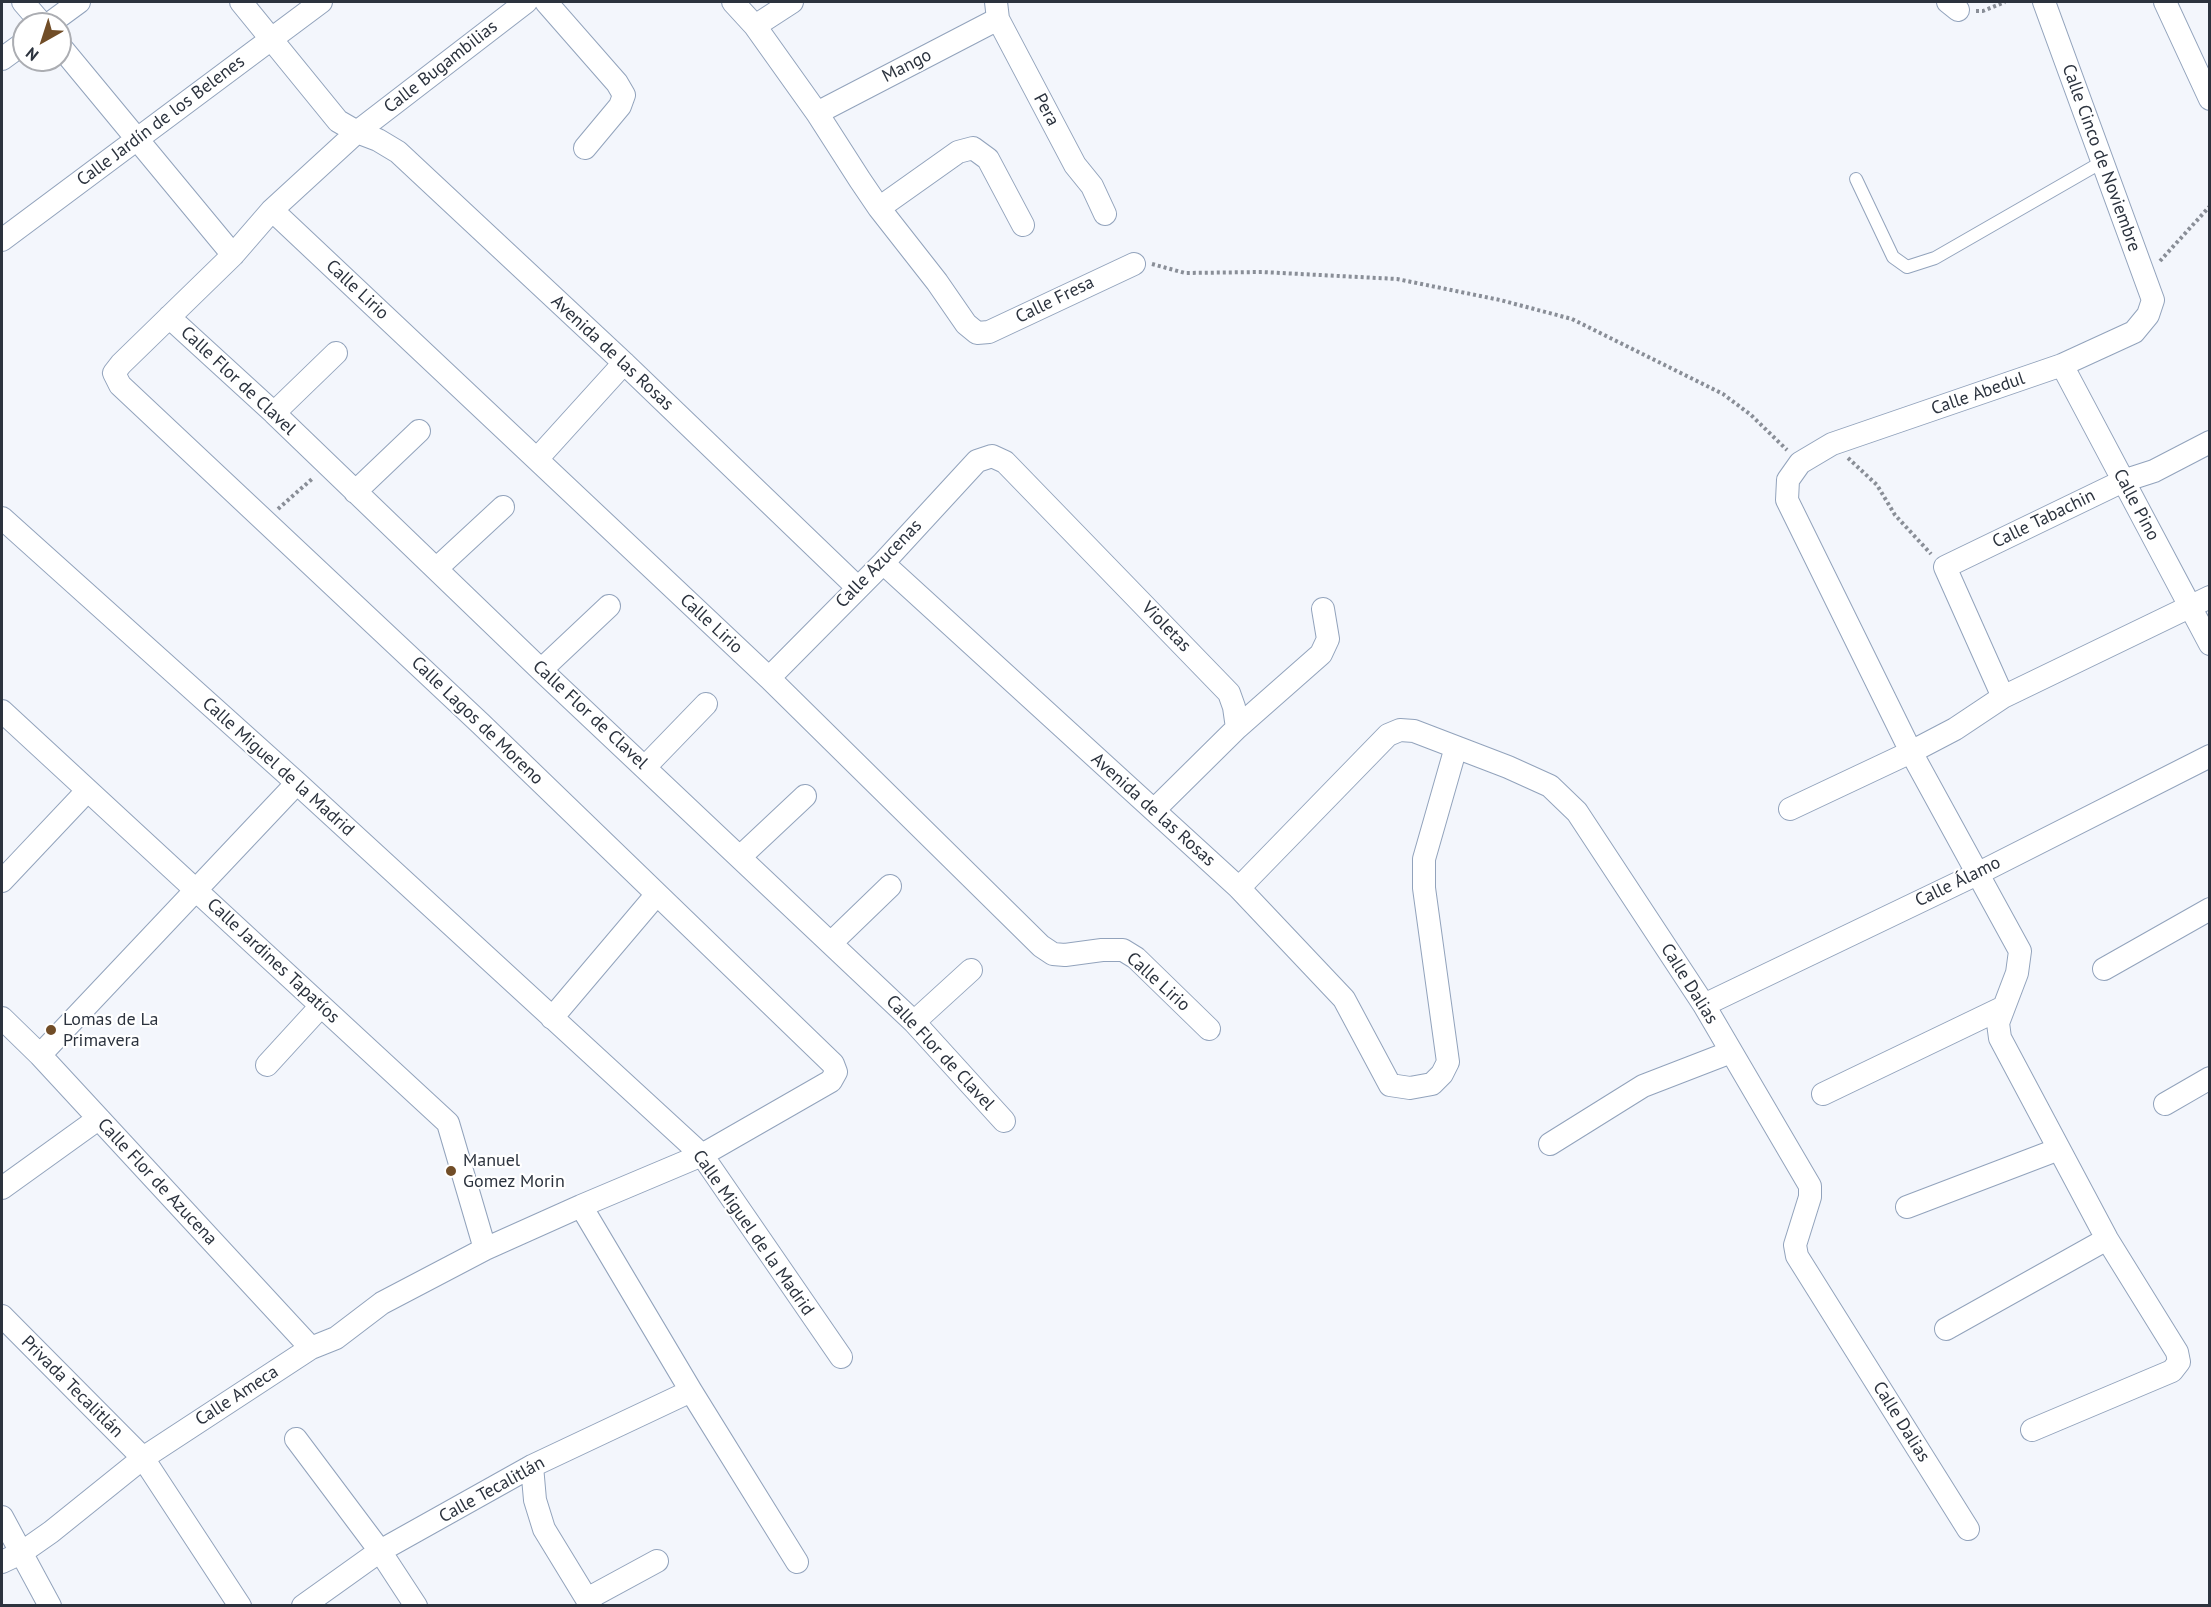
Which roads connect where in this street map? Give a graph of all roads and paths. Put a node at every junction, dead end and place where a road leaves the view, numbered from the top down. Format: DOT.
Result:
graph roads {
  1 [pos="79,2"];
  2 [pos="241,2"];
  3 [pos="321,2"];
  4 [pos="526,2"];
  5 [pos="546,2"];
  6 [pos="733,2"];
  7 [pos="792,2"];
  8 [pos="2006,2"];
  9 [pos="2044,2"];
  10 [pos="2165,2"];
  11 [pos="1953,6"];
  12 [pos="997,10"];
  13 [pos="65,12"];
  14 [pos="754,26"];
  15 [pos="271,39"];
  16 [pos="72,60"];
  17 [pos="2210,99"];
  18 [pos="817,112"];
  19 [pos="357,132"];
  20 [pos="137,139"];
  21 [pos="585,148"];
  22 [pos="2102,162"];
  23 [pos="1856,179"];
  24 [pos="2210,206"];
  25 [pos="879,208"];
  26 [pos="272,210"];
  27 [pos="1105,214"];
  28 [pos="1023,225"];
  29 [pos="2,240"];
  30 [pos="232,255"];
  31 [pos="1134,264"];
  32 [pos="2144,278"];
  33 [pos="2148,315"];
  34 [pos="169,317"];
  35 [pos="336,353"];
  36 [pos="624,363"];
  37 [pos="2062,366"];
  38 [pos="274,413"];
  39 [pos="419,431"];
  40 [pos="2210,442"];
  41 [pos="1832,444"];
  42 [pos="992,456"];
  43 [pos="537,459"];
  44 [pos="1800,463"];
  45 [pos="327,466"];
  46 [pos="2123,481"];
  47 [pos="356,492"];
  48 [pos="503,507"];
  49 [pos="2,518"];
  50 [pos="264,521"];
  51 [pos="883,563"];
  52 [pos="1945,567"];
  53 [pos="436,568"];
  54 [pos="857,587"];
  55 [pos="2200,602"];
  56 [pos="609,606"];
  57 [pos="1323,609"];
  58 [pos="2210,644"];
  59 [pos="542,670"];
  60 [pos="769,678"];
  61 [pos="2003,697"];
  62 [pos="706,704"];
  63 [pos="2,711"];
  64 [pos="1237,728"];
  65 [pos="1456,747"];
  66 [pos="1911,752"];
  67 [pos="2210,756"];
  68 [pos="645,767"];
  69 [pos="297,783"];
  70 [pos="87,791"];
  71 [pos="805,796"];
  72 [pos="1790,808"];
  73 [pos="1154,810"];
  74 [pos="740,856"];
  75 [pos="1977,874"];
  76 [pos="2,881"];
  77 [pos="890,886"];
  78 [pos="1239,888"];
  79 [pos="197,891"];
  80 [pos="657,894"];
  81 [pos="2210,909"];
  82 [pos="831,943"];
  83 [pos="2104,969"];
  84 [pos="971,970"];
  85 [pos="1704,1005"];
  86 [pos="321,1006"];
  87 [pos="2004,1007"];
  88 [pos="552,1018"];
  89 [pos="914,1022"];
  90 [pos="1209,1029"];
  91 [pos="6,1030"];
  92 [pos="1731,1052"];
  93 [pos="39,1056"];
  94 [pos="267,1065"];
  95 [pos="836,1072"];
  96 [pos="2210,1078"];
  97 [pos="1823,1094"];
  98 [pos="2165,1104"];
  99 [pos="98,1119"];
  100 [pos="1004,1121"];
  101 [pos="1550,1144"];
  102 [pos="2059,1149"];
  103 [pos="702,1155"];
  104 [pos="2,1188"];
  105 [pos="581,1206"];
  106 [pos="1907,1207"];
  107 [pos="2107,1239"];
  108 [pos="485,1250"];
  109 [pos="2,1316"];
  110 [pos="1946,1329"];
  111 [pos="311,1348"];
  112 [pos="841,1357"];
  113 [pos="691,1391"];
  114 [pos="2032,1430"];
  115 [pos="296,1439"];
  116 [pos="143,1458"];
  117 [pos="532,1467"];
  118 [pos="2,1517"];
  119 [pos="1968,1529"];
  120 [pos="380,1551"];
  121 [pos="11,1558"];
  122 [pos="657,1561"];
  123 [pos="797,1563"];
  124 [pos="589,1602"];
  125 [pos="50,1605"];
  126 [pos="240,1605"];
  127 [pos="303,1605"];
  128 [pos="416,1605"];
  1 -- 13 [label="street"];
  2 -- 15 [label="street, Avenida de las Rosas"];
  3 -- 15 [label="street, Calle Jardín de los Belenes"];
  4 -- 19 [label="street, Calle Bugambilias"];
  5 -- 21 [label="street"];
  6 -- 14 [label="street"];
  7 -- 14 [label="street"];
  8 -- 11 [label="path"];
  9 -- 22 [label="street, Calle Cinco de Noviembre"];
  10 -- 17 [label="street"];
  12 -- 18 [label="street, Mango"];
  12 -- 27 [label="street, Pera"];
  14 -- 18 [label="street"];
  15 -- 19 [label="street, Avenida de las Rosas"];
  15 -- 20 [label="street, Calle Jardín de los Belenes"];
  16 -- 20 [label="street"];
  18 -- 25 [label="street"];
  19 -- 26 [label="street, Calle Bugambilias"];
  19 -- 36 [label="street, Avenida de las Rosas"];
  20 -- 29 [label="street, Calle Jardín de los Belenes"];
  20 -- 30 [label="street"];
  22 -- 23 [label="lane"];
  22 -- 32 [label="street, Calle Cinco de Noviembre"];
  24 -- 32 [label="path"];
  25 -- 28 [label="street"];
  25 -- 31 [label="street, Calle Fresa"];
  26 -- 30 [label="street"];
  26 -- 43 [label="street, Calle Lirio"];
  30 -- 34 [label="street"];
  31 -- 44 [label="path"];
  32 -- 33 [label="street, Calle Cinco de Noviembre"];
  33 -- 37 [label="street, Calle Abedul"];
  34 -- 38 [label="street, Calle Flor de Clavel"];
  34 -- 50 [label="street, Calle Lagos de Moreno"];
  35 -- 38 [label="street"];
  36 -- 43 [label="street"];
  36 -- 54 [label="street, Avenida de las Rosas"];
  37 -- 41 [label="street, Calle Abedul"];
  37 -- 46 [label="street, Calle Pino"];
  38 -- 45 [label="street, Calle Flor de Clavel"];
  39 -- 47 [label="street"];
  40 -- 46 [label="street, Calle Tabachin"];
  41 -- 44 [label="street, Calle Abedul"];
  41 -- 52 [label="path"];
  42 -- 51 [label="street, Calle Azucenas"];
  42 -- 64 [label="street, Violetas"];
  43 -- 60 [label="street, Calle Lirio"];
  44 -- 66 [label="street"];
  45 -- 47 [label="street, Calle Flor de Clavel"];
  45 -- 50 [label="path"];
  46 -- 52 [label="street, Calle Tabachin"];
  46 -- 55 [label="street, Calle Pino"];
  47 -- 53 [label="street, Calle Flor de Clavel"];
  48 -- 53 [label="street"];
  49 -- 69 [label="street, Calle Miguel de la Madrid"];
  50 -- 80 [label="street, Calle Lagos de Moreno"];
  51 -- 54 [label="street, Calle Azucenas"];
  51 -- 73 [label="street, Avenida de las Rosas"];
  52 -- 61 [label="street"];
  53 -- 59 [label="street, Calle Flor de Clavel"];
  54 -- 60 [label="street, Calle Azucenas"];
  55 -- 58 [label="street, Calle Pino"];
  55 -- 61 [label="street"];
  56 -- 59 [label="street"];
  57 -- 64 [label="street"];
  59 -- 68 [label="street, Calle Flor de Clavel"];
  60 -- 90 [label="street, Calle Lirio"];
  61 -- 66 [label="street"];
  62 -- 68 [label="street"];
  63 -- 70 [label="street, Calle Jardines Tapatíos"];
  64 -- 73 [label="street"];
  65 -- 78 [label="street, Calle Dalias"];
  65 -- 78 [label="street, Avenida de las Rosas"];
  65 -- 85 [label="street, Calle Dalias"];
  66 -- 72 [label="street"];
  66 -- 75 [label="street"];
  67 -- 75 [label="street, Calle Álamo"];
  68 -- 74 [label="street, Calle Flor de Clavel"];
  69 -- 79 [label="street"];
  69 -- 88 [label="street, Calle Miguel de la Madrid"];
  70 -- 76 [label="street"];
  70 -- 79 [label="street, Calle Jardines Tapatíos"];
  71 -- 74 [label="street"];
  73 -- 78 [label="street, Avenida de las Rosas"];
  74 -- 82 [label="street, Calle Flor de Clavel"];
  75 -- 85 [label="street, Calle Álamo"];
  75 -- 87 [label="street"];
  77 -- 82 [label="street"];
  79 -- 86 [label="street, Calle Jardines Tapatíos"];
  79 -- 93 [label="street"];
  80 -- 88 [label="street"];
  80 -- 95 [label="street, Calle Lagos de Moreno"];
  81 -- 83 [label="street"];
  82 -- 89 [label="street, Calle Flor de Clavel"];
  84 -- 89 [label="street"];
  85 -- 92 [label="street, Calle Dalias"];
  86 -- 94 [label="street"];
  86 -- 108 [label="street, Calle Jardines Tapatíos"];
  87 -- 97 [label="street"];
  87 -- 102 [label="street"];
  88 -- 103 [label="street, Calle Miguel de la Madrid"];
  89 -- 100 [label="street, Calle Flor de Clavel"];
  91 -- 93 [label="street, Calle Flor de Azucena"];
  92 -- 101 [label="street"];
  92 -- 119 [label="street, Calle Dalias"];
  93 -- 99 [label="street, Calle Flor de Azucena"];
  95 -- 103 [label="street, Calle Ameca"];
  96 -- 98 [label="street"];
  99 -- 104 [label="street"];
  99 -- 111 [label="street, Calle Flor de Azucena"];
  102 -- 106 [label="street"];
  102 -- 107 [label="street"];
  103 -- 105 [label="street, Calle Ameca"];
  103 -- 112 [label="street, Calle Miguel de la Madrid"];
  105 -- 108 [label="street, Calle Ameca"];
  105 -- 113 [label="street"];
  107 -- 110 [label="street"];
  107 -- 114 [label="street"];
  108 -- 111 [label="street, Calle Ameca"];
  109 -- 116 [label="street, Privada Tecalitlán"];
  111 -- 116 [label="street, Calle Ameca"];
  113 -- 117 [label="street, Calle Tecalitlán"];
  113 -- 123 [label="street"];
  115 -- 120 [label="street"];
  116 -- 121 [label="street, Calle Ameca"];
  116 -- 126 [label="street, Privada Tecalitlán"];
  117 -- 120 [label="street, Calle Tecalitlán"];
  117 -- 124 [label="street"];
  118 -- 121 [label="street"];
  120 -- 127 [label="street, Calle Tecalitlán"];
  120 -- 128 [label="street"];
  121 -- 125 [label="street"];
  122 -- 124 [label="street"];
}
